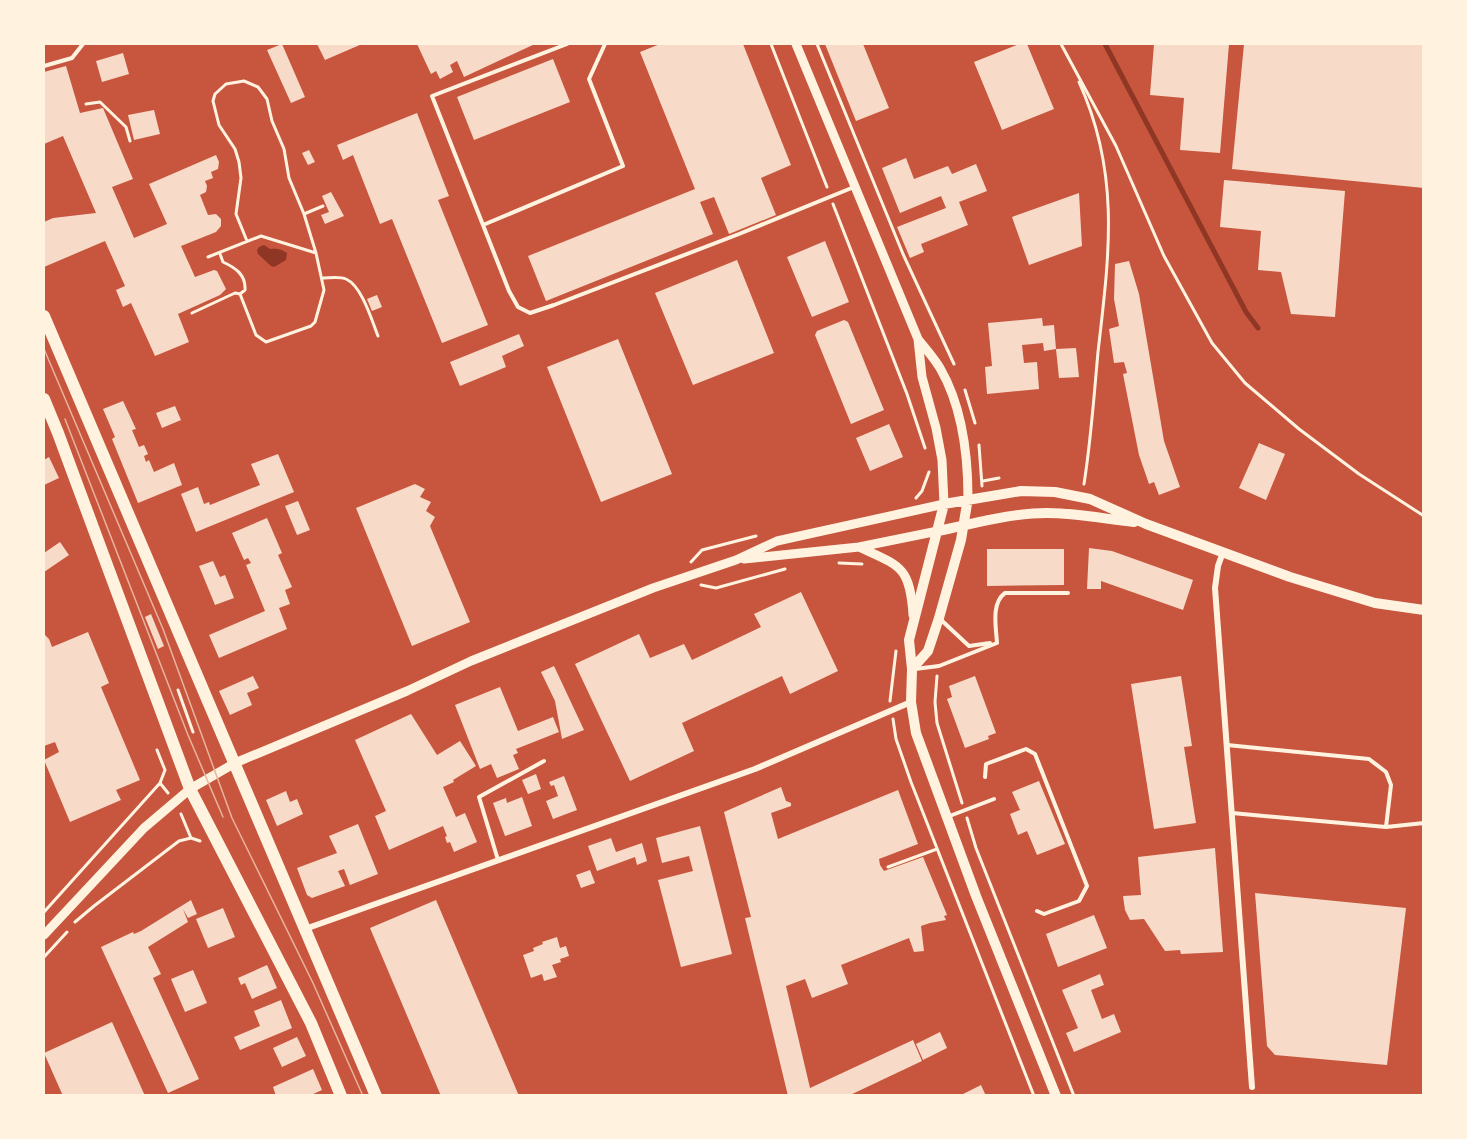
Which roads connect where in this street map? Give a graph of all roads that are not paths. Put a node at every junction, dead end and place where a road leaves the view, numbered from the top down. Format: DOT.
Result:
graph roads {
  1 [pos="83,44"];
  2 [pos="567,44"];
  3 [pos="605,44"];
  4 [pos="796,44"];
  5 [pos="44,66"];
  6 [pos="854,186"];
  7 [pos="483,225"];
  8 [pos="44,316"];
  9 [pos="918,339"];
  10 [pos="44,399"];
  11 [pos="968,498"];
  12 [pos="944,504"];
  13 [pos="1146,524"];
  14 [pos="964,526"];
  15 [pos="938,531"];
  16 [pos="859,547"];
  17 [pos="1223,552"];
  18 [pos="736,560"];
  19 [pos="1068,592"];
  20 [pos="1424,610"];
  21 [pos="939,618"];
  22 [pos="914,624"];
  23 [pos="997,643"];
  24 [pos="912,669"];
  25 [pos="911,702"];
  26 [pos="1226,745"];
  27 [pos="544,761"];
  28 [pos="235,763"];
  29 [pos="985,777"];
  30 [pos="190,789"];
  31 [pos="994,799"];
  32 [pos="1231,813"];
  33 [pos="946,818"];
  34 [pos="1424,823"];
  35 [pos="1386,827"];
  36 [pos="499,860"];
  37 [pos="1037,911"];
  38 [pos="305,929"];
  39 [pos="44,935"];
  40 [pos="1252,1087"];
  41 [pos="341,1095"];
  42 [pos="376,1095"];
  43 [pos="1056,1095"];
  1 -- 5 [label="lane"];
  2 -- 7 [label="lane"];
  3 -- 7 [label="lane"];
  4 -- 6 [label="street"];
  6 -- 7 [label="lane"];
  6 -- 9 [label="street"];
  8 -- 28 [label="main road"];
  9 -- 11 [label="street"];
  9 -- 12 [label="street"];
  10 -- 30 [label="main road"];
  11 -- 12 [label="main road"];
  11 -- 13 [label="main road"];
  11 -- 14 [label="main road"];
  12 -- 15 [label="main road"];
  12 -- 18 [label="street"];
  13 -- 14 [label="main road"];
  13 -- 17 [label="main road"];
  14 -- 15 [label="main road"];
  14 -- 21 [label="main road"];
  15 -- 16 [label="street"];
  15 -- 22 [label="main road"];
  16 -- 18 [label="street"];
  16 -- 22 [label="street"];
  17 -- 20 [label="main road"];
  17 -- 26 [label="street"];
  18 -- 28 [label="street"];
  19 -- 23 [label="lane"];
  21 -- 23 [label="lane"];
  21 -- 24 [label="main road"];
  22 -- 24 [label="main road"];
  23 -- 24 [label="lane"];
  24 -- 25 [label="main road"];
  25 -- 33 [label="main road"];
  25 -- 36 [label="street"];
  26 -- 32 [label="street"];
  26 -- 35 [label="lane"];
  27 -- 36 [label="lane"];
  28 -- 30 [label="street"];
  28 -- 38 [label="main road"];
  29 -- 37 [label="lane"];
  30 -- 39 [label="street"];
  30 -- 41 [label="main road"];
  31 -- 33 [label="lane"];
  32 -- 35 [label="lane"];
  32 -- 40 [label="street"];
  33 -- 43 [label="main road"];
  34 -- 35 [label="lane"];
  36 -- 38 [label="street"];
  38 -- 42 [label="main road"];
}
